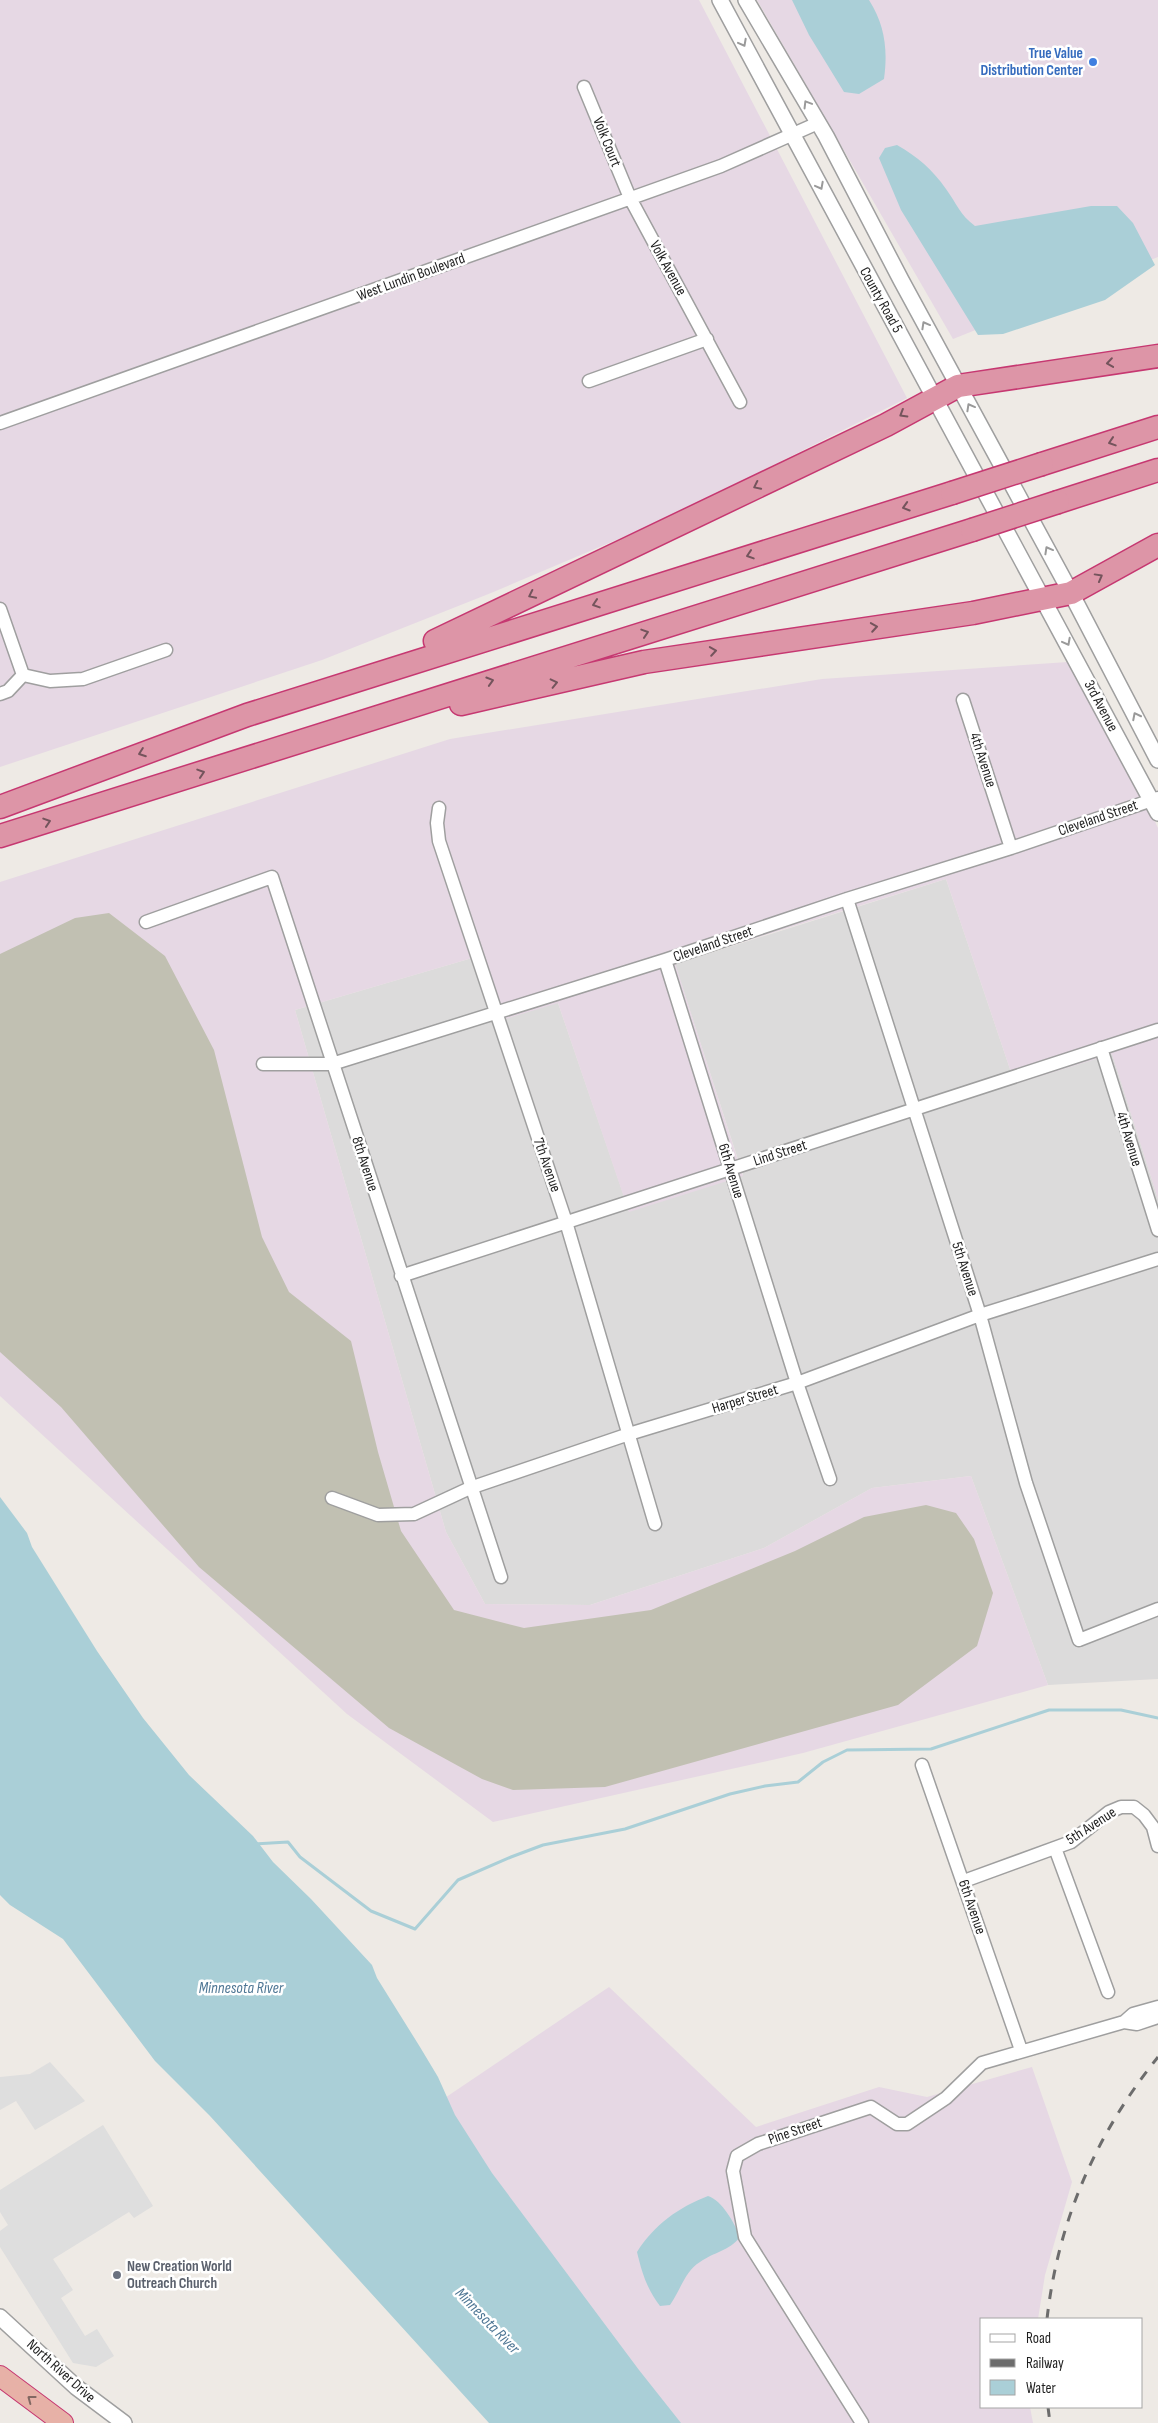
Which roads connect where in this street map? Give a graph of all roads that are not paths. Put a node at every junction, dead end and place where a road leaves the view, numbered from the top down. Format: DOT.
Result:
graph roads {
  1 [pos="720,0"];
  2 [pos="746,0"];
  3 [pos="584,87"];
  4 [pos="818,122"];
  5 [pos="793,135"];
  6 [pos="630,198"];
  7 [pos="707,338"];
  8 [pos="1158,356"];
  9 [pos="588,381"];
  10 [pos="958,386"];
  11 [pos="934,398"];
  12 [pos="740,402"];
  13 [pos="0,423"];
  14 [pos="1158,427"];
  15 [pos="1158,470"];
  16 [pos="1158,546"];
  17 [pos="1072,593"];
  18 [pos="1043,599"];
  19 [pos="0,609"];
  20 [pos="166,650"];
  21 [pos="24,675"];
  22 [pos="0,694"];
  23 [pos="963,700"];
  24 [pos="247,715"];
  25 [pos="335,730"];
  26 [pos="1158,760"];
  27 [pos="1156,803"];
  28 [pos="0,807"];
  29 [pos="439,808"];
  30 [pos="0,836"];
  31 [pos="1011,848"];
  32 [pos="847,899"];
  33 [pos="146,922"];
  34 [pos="664,960"];
  35 [pos="495,1013"];
  36 [pos="1158,1030"];
  37 [pos="1101,1048"];
  38 [pos="263,1064"];
  39 [pos="332,1064"];
  40 [pos="914,1110"];
  41 [pos="730,1169"];
  42 [pos="566,1222"];
  43 [pos="1158,1230"];
  44 [pos="1158,1258"];
  45 [pos="401,1276"];
  46 [pos="980,1315"];
  47 [pos="797,1383"];
  48 [pos="629,1434"];
  49 [pos="830,1479"];
  50 [pos="470,1488"];
  51 [pos="332,1498"];
  52 [pos="655,1524"];
  53 [pos="501,1577"];
  54 [pos="1158,1609"];
  55 [pos="922,1764"];
  56 [pos="1158,1846"];
  57 [pos="1055,1848"];
  58 [pos="964,1881"];
  59 [pos="1108,1992"];
  60 [pos="1158,2007"];
  61 [pos="1158,2017"];
  62 [pos="1124,2022"];
  63 [pos="1021,2050"];
  64 [pos="0,2317"];
  65 [pos="0,2376"];
  66 [pos="63,2423"];
  67 [pos="124,2423"];
  68 [pos="862,2423"];
  1 -- 5 [label="street, County Road 5, one-way"];
  4 -- 2 [label="street, County Road 5, one-way"];
  3 -- 6 [label="street, Volk Court"];
  4 -- 5 [label="street, West Lundin Boulevard"];
  10 -- 4 [label="street, County Road 5, one-way"];
  5 -- 6 [label="street, West Lundin Boulevard"];
  5 -- 11 [label="street, County Road 5, one-way"];
  6 -- 7 [label="street, Volk Avenue"];
  6 -- 13 [label="street, West Lundin Boulevard"];
  7 -- 9 [label="street"];
  7 -- 12 [label="street, Volk Avenue"];
  8 -- 10 [label="highway, one-way"];
  10 -- 11 [label="highway"];
  17 -- 10 [label="street, County Road 5, one-way"];
  11 -- 18 [label="street, County Road 5"];
  11 -- 24 [label="highway, one-way"];
  14 -- 24 [label="highway, one-way, bridge"];
  25 -- 15 [label="highway, one-way, bridge"];
  17 -- 16 [label="highway, one-way"];
  17 -- 18 [label="highway"];
  26 -- 17 [label="street, 3rd Avenue, one-way"];
  25 -- 18 [label="highway, one-way"];
  18 -- 27 [label="street, 3rd Avenue, one-way"];
  19 -- 21 [label="street"];
  20 -- 21 [label="street"];
  21 -- 22 [label="street"];
  23 -- 31 [label="street, 4th Avenue"];
  24 -- 28 [label="highway, one-way"];
  30 -- 25 [label="highway, one-way"];
  27 -- 31 [label="street, Cleveland Street"];
  29 -- 35 [label="street, 7th Avenue"];
  31 -- 32 [label="street, Cleveland Street"];
  32 -- 34 [label="street, Cleveland Street"];
  32 -- 40 [label="street, 5th Avenue"];
  33 -- 39 [label="street, 8th Avenue"];
  34 -- 35 [label="street, Cleveland Street"];
  34 -- 41 [label="street, 6th Avenue"];
  35 -- 39 [label="street, Cleveland Street"];
  35 -- 42 [label="street, 7th Avenue"];
  36 -- 37 [label="street, Lind Street"];
  37 -- 40 [label="street, Lind Street"];
  37 -- 43 [label="street, 4th Avenue"];
  38 -- 39 [label="street, Cleveland Street"];
  39 -- 45 [label="street, 8th Avenue"];
  40 -- 41 [label="street, Lind Street"];
  40 -- 46 [label="street, 5th Avenue"];
  41 -- 42 [label="street, Lind Street"];
  41 -- 47 [label="street, 6th Avenue"];
  42 -- 45 [label="street, Lind Street"];
  42 -- 48 [label="street, 7th Avenue"];
  44 -- 46 [label="street, Harper Street"];
  45 -- 50 [label="street, 8th Avenue"];
  46 -- 47 [label="street, Harper Street"];
  46 -- 54 [label="street, 5th Avenue"];
  47 -- 48 [label="street, Harper Street"];
  47 -- 49 [label="street, 6th Avenue"];
  48 -- 50 [label="street, Harper Street"];
  48 -- 52 [label="street, 7th Avenue"];
  50 -- 51 [label="street, Harper Street"];
  50 -- 53 [label="street, 8th Avenue"];
  55 -- 58 [label="street, 6th Avenue"];
  56 -- 57 [label="street, 5th Avenue"];
  57 -- 58 [label="street, 5th Avenue"];
  57 -- 59 [label="street"];
  58 -- 63 [label="street, 6th Avenue"];
  60 -- 62 [label="street, Pine Street"];
  61 -- 62 [label="street, Pine Street"];
  62 -- 63 [label="street, Pine Street"];
  63 -- 68 [label="street, Pine Street"];
  64 -- 67 [label="street, North River Drive"];
  66 -- 65 [label="highway, one-way"];
}
